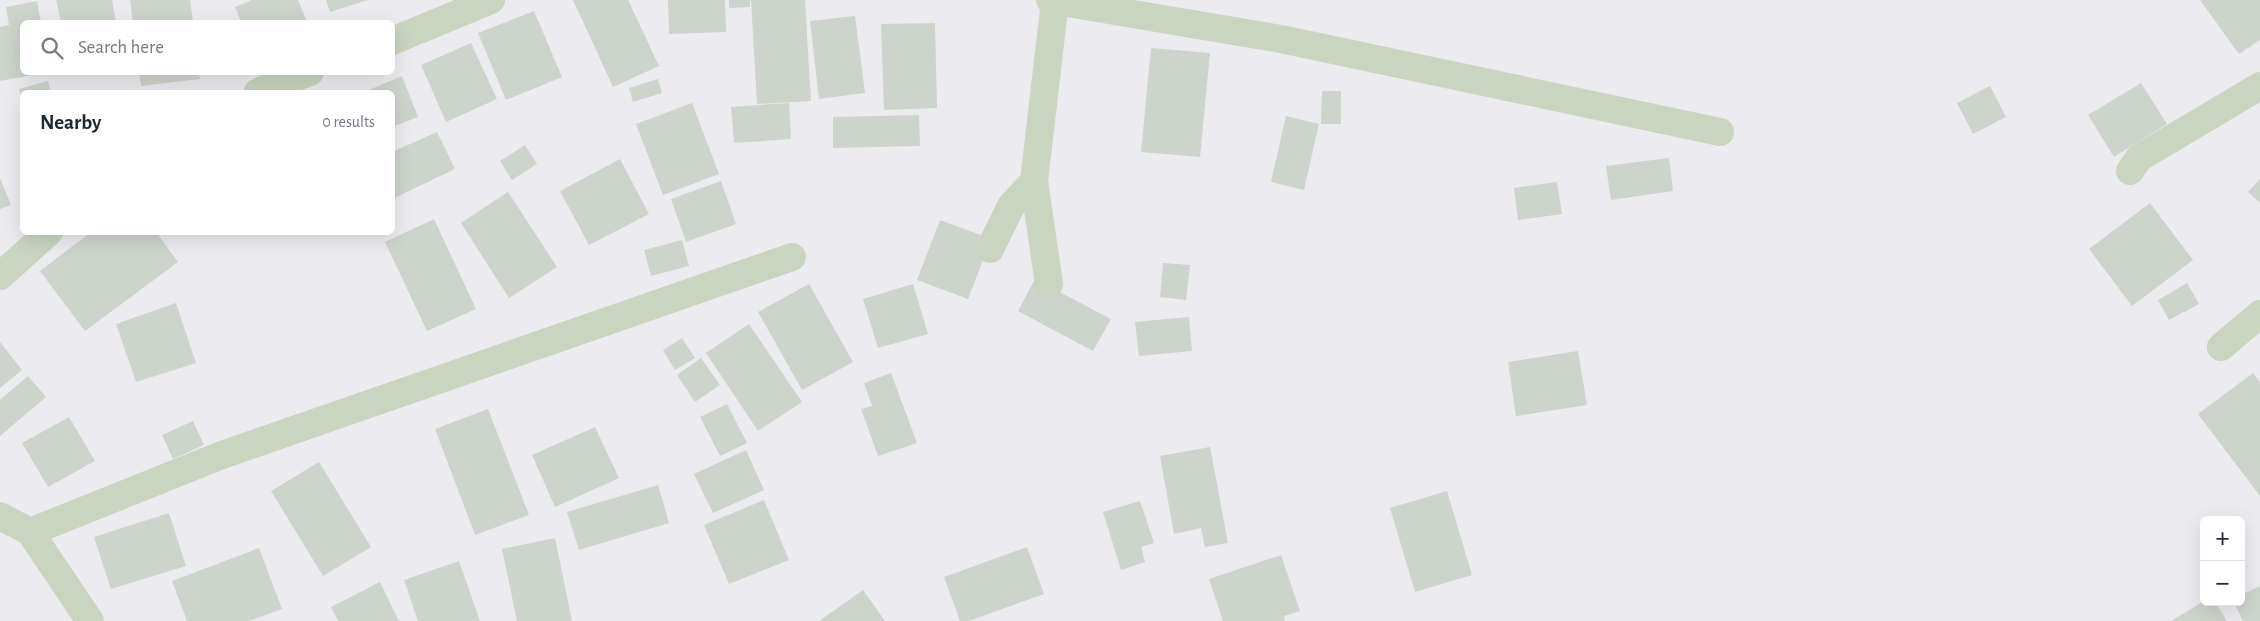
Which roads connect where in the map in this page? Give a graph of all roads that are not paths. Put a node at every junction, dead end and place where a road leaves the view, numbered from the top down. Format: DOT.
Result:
graph roads {
  1 [pos="491,0"];
  2 [pos="1053,0"];
  3 [pos="395,39"];
  4 [pos="302,75"];
  5 [pos="2260,86"];
  6 [pos="263,90"];
  7 [pos="1720,132"];
  8 [pos="2130,171"];
  9 [pos="1034,181"];
  10 [pos="46,235"];
  11 [pos="990,250"];
  12 [pos="792,257"];
  13 [pos="0,276"];
  14 [pos="1049,284"];
  15 [pos="2260,314"];
  16 [pos="2221,347"];
  17 [pos="0,516"];
  18 [pos="30,532"];
  19 [pos="90,621"];
  1 -- 3 [label="street"];
  2 -- 7 [label="street"];
  2 -- 9 [label="street"];
  4 -- 6 [label="street"];
  5 -- 8 [label="street"];
  9 -- 11 [label="street"];
  9 -- 14 [label="street"];
  10 -- 13 [label="street"];
  12 -- 18 [label="street"];
  15 -- 16 [label="street"];
  17 -- 18 [label="street"];
  18 -- 19 [label="street"];
}
